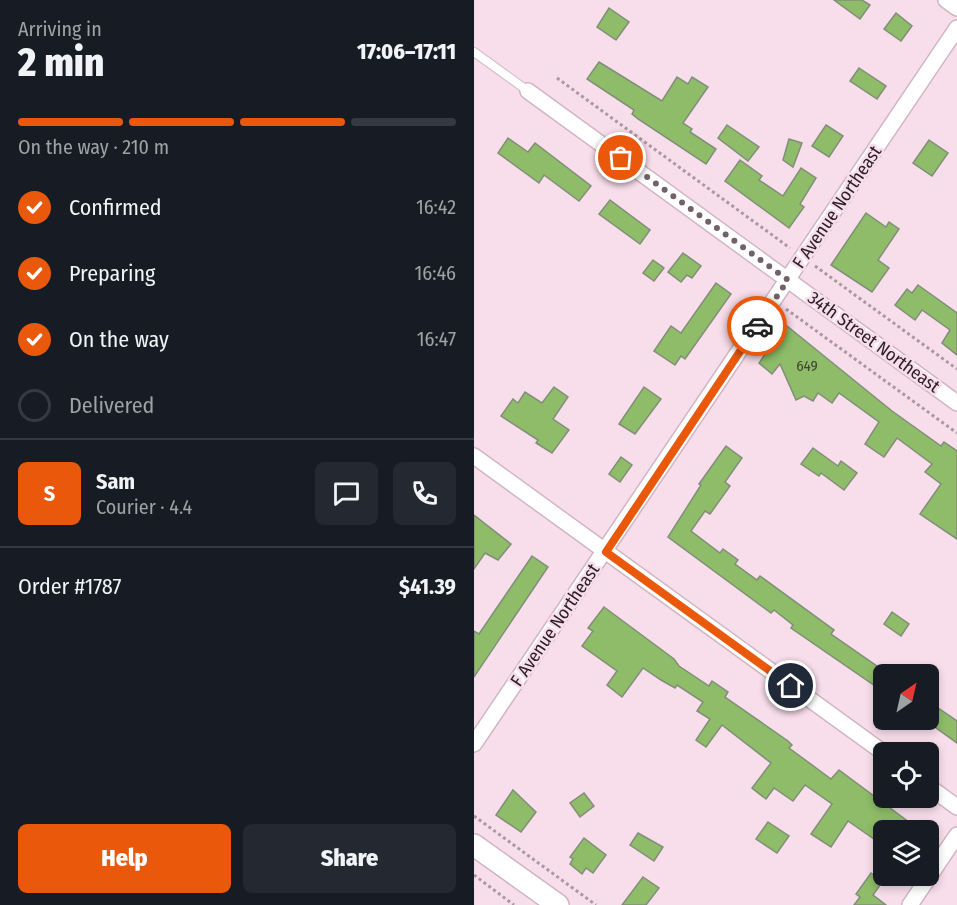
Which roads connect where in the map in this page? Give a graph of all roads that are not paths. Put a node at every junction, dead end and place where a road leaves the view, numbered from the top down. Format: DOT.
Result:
graph roads {
  1 [pos="946,0"];
  2 [pos="957,8"];
  3 [pos="957,28"];
  4 [pos="474,51"];
  5 [pos="528,91"];
  6 [pos="788,280"];
  7 [pos="957,403"];
  8 [pos="474,456"];
  9 [pos="606,552"];
  10 [pos="474,744"];
  11 [pos="873,745"];
  12 [pos="939,794"];
  13 [pos="957,807"];
  14 [pos="957,835"];
  15 [pos="474,844"];
  16 [pos="558,905"];
  17 [pos="910,905"];
  1 -- 2 [label="street"];
  3 -- 6 [label="street, F Avenue Northeast"];
  4 -- 5 [label="lane"];
  5 -- 6 [label="street, 34th Street Northeast"];
  6 -- 7 [label="street, 34th Street Northeast"];
  6 -- 9 [label="street, F Avenue Northeast"];
  8 -- 9 [label="street"];
  9 -- 10 [label="street, F Avenue Northeast"];
  9 -- 11 [label="street"];
  12 -- 13 [label="street"];
  14 -- 17 [label="street"];
  15 -- 16 [label="main road"];
}
